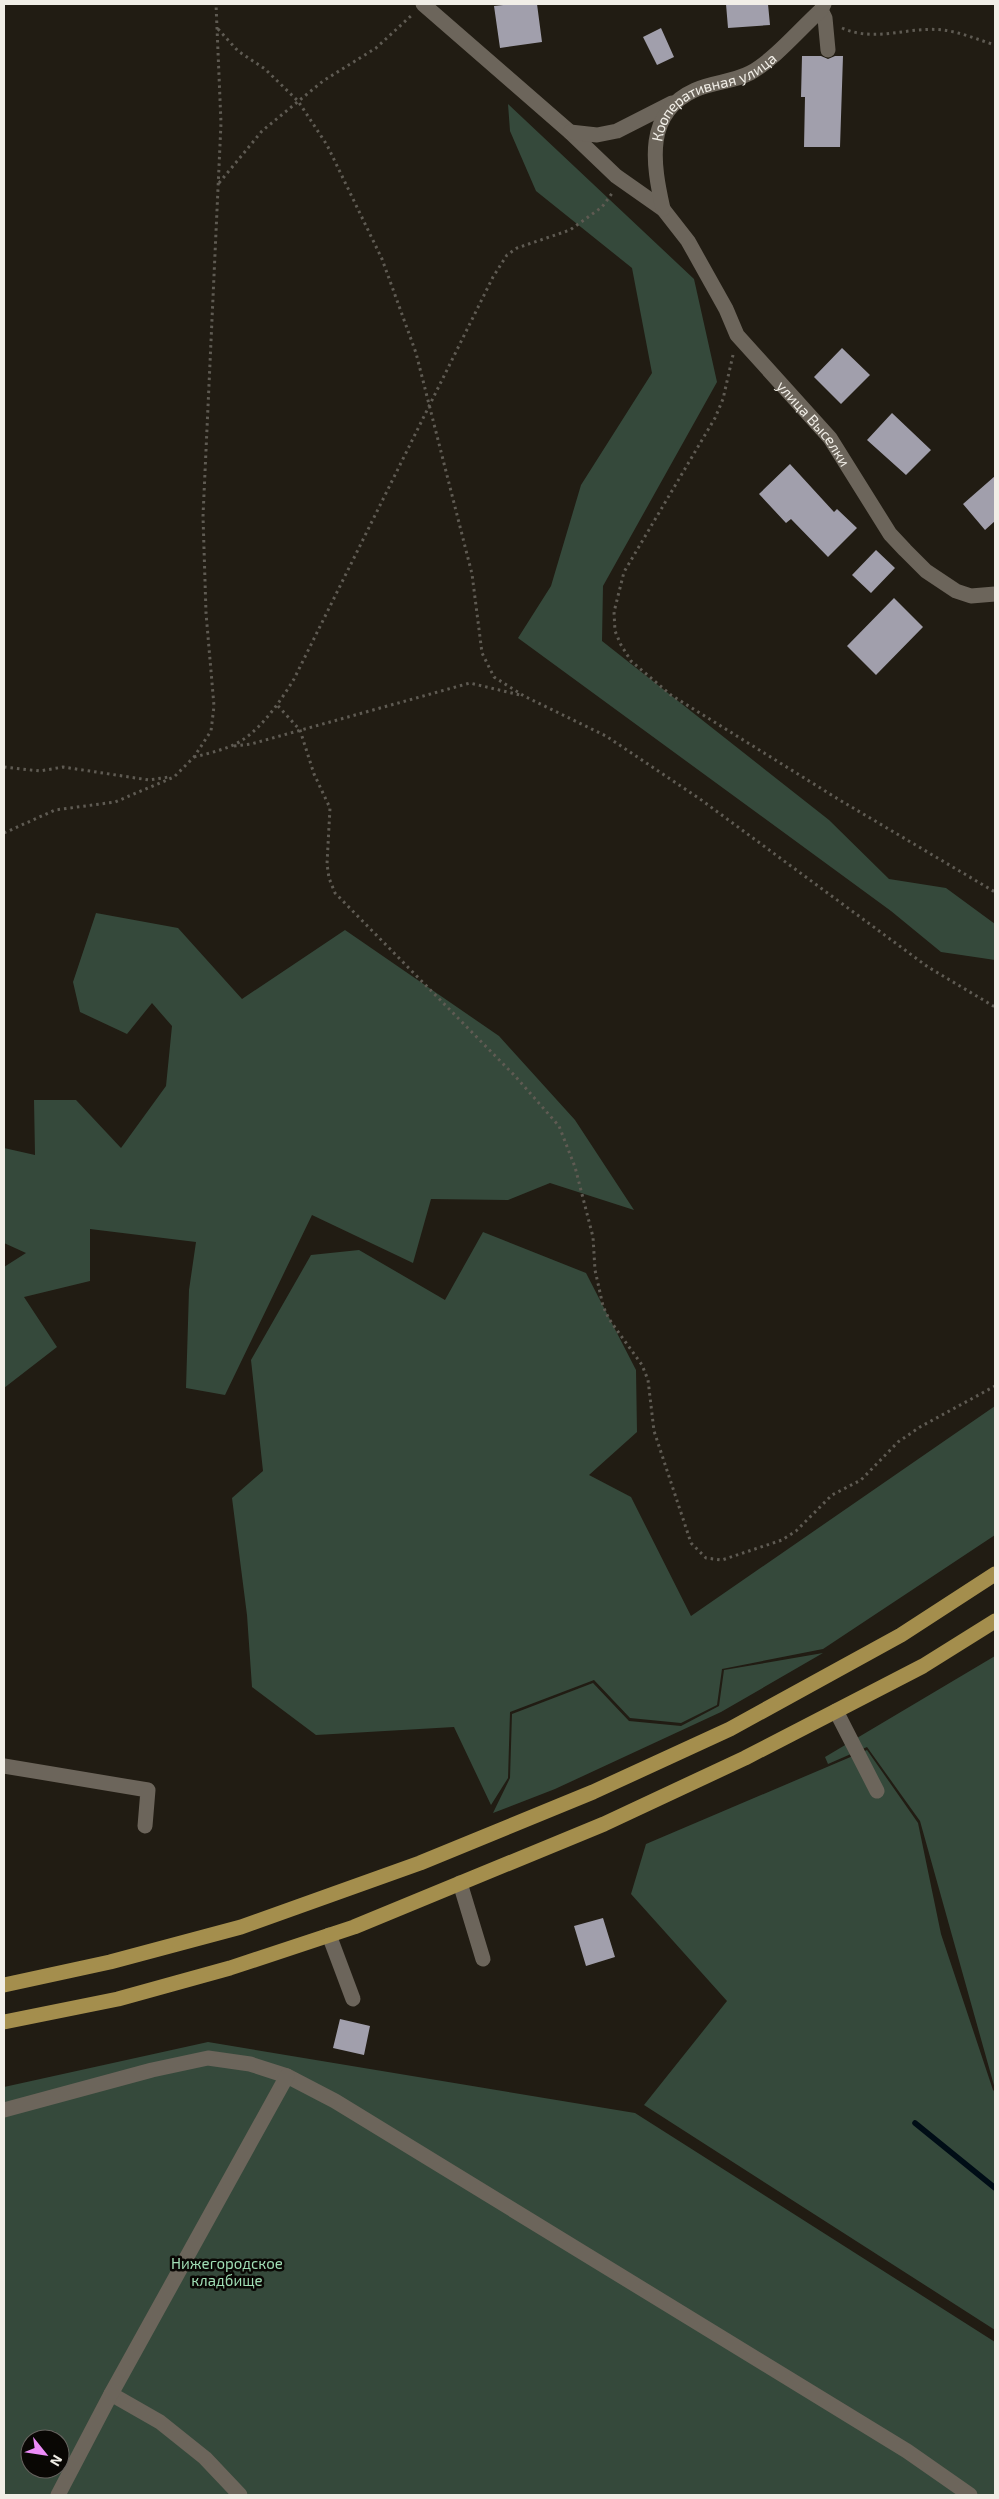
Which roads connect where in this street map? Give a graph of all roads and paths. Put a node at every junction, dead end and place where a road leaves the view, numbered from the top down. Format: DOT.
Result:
graph roads {
  1 [pos="216,4"];
  2 [pos="423,4"];
  3 [pos="823,10"];
  4 [pos="218,30"];
  5 [pos="995,45"];
  6 [pos="828,50"];
  7 [pos="298,101"];
  8 [pos="674,102"];
  9 [pos="570,132"];
  10 [pos="616,176"];
  11 [pos="218,183"];
  12 [pos="663,209"];
  13 [pos="737,335"];
  14 [pos="429,406"];
  15 [pos="995,594"];
  16 [pos="524,696"];
  17 [pos="278,706"];
  18 [pos="300,730"];
  19 [pos="233,746"];
  20 [pos="194,757"];
  21 [pos="4,767"];
  22 [pos="174,777"];
  23 [pos="4,833"];
  24 [pos="995,892"];
  25 [pos="995,1007"];
  26 [pos="995,1386"];
  27 [pos="995,1574"];
  28 [pos="995,1621"];
  29 [pos="836,1711"];
  30 [pos="4,1766"];
  31 [pos="877,1791"];
  32 [pos="145,1826"];
  33 [pos="460,1883"];
  34 [pos="329,1935"];
  35 [pos="482,1959"];
  36 [pos="4,1984"];
  37 [pos="353,1999"];
  38 [pos="4,2022"];
  39 [pos="287,2076"];
  40 [pos="4,2110"];
  41 [pos="111,2394"];
  42 [pos="58,2495"];
  43 [pos="240,2495"];
  44 [pos="970,2495"];
  1 -- 4 [label="path"];
  2 -- 7 [label="path"];
  2 -- 9 [label="street"];
  3 -- 5 [label="path"];
  3 -- 6 [label="street"];
  3 -- 8 [label="street, Кооперативная улица"];
  4 -- 7 [label="path"];
  4 -- 11 [label="path"];
  7 -- 11 [label="path"];
  7 -- 14 [label="path"];
  8 -- 9 [label="street"];
  8 -- 12 [label="street, Кооперативная улица"];
  9 -- 10 [label="street"];
  10 -- 12 [label="street"];
  10 -- 14 [label="path"];
  11 -- 20 [label="path"];
  12 -- 13 [label="street, улица Выселки"];
  13 -- 15 [label="street, улица Выселки"];
  13 -- 24 [label="path"];
  14 -- 16 [label="path"];
  14 -- 17 [label="path"];
  16 -- 18 [label="path"];
  16 -- 25 [label="path"];
  17 -- 18 [label="path"];
  17 -- 19 [label="path"];
  18 -- 19 [label="path"];
  18 -- 26 [label="path"];
  19 -- 20 [label="path"];
  20 -- 22 [label="path"];
  21 -- 22 [label="path"];
  22 -- 23 [label="path"];
  27 -- 36 [label="main road"];
  28 -- 29 [label="main road"];
  29 -- 31 [label="street"];
  29 -- 33 [label="main road"];
  30 -- 32 [label="street"];
  33 -- 34 [label="main road"];
  33 -- 35 [label="street"];
  34 -- 37 [label="street"];
  34 -- 38 [label="main road"];
  39 -- 40 [label="street"];
  39 -- 41 [label="street"];
  39 -- 44 [label="street"];
  41 -- 42 [label="street"];
  41 -- 43 [label="street"];
}
